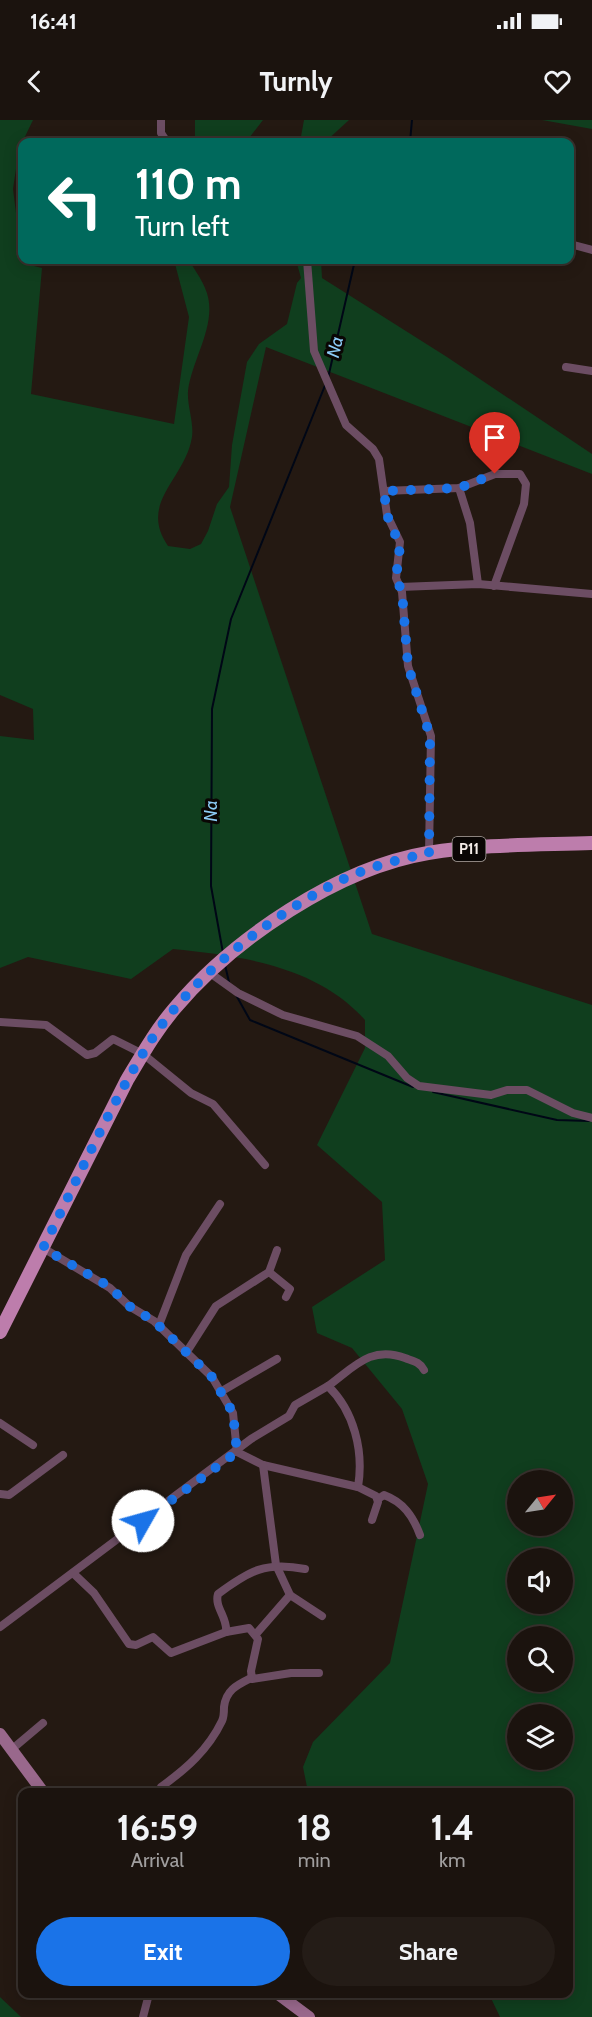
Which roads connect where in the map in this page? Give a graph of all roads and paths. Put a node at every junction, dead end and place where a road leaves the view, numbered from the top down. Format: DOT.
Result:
graph roads {
  1 [pos="161,120"];
  2 [pos="164,138"];
  3 [pos="574,245"];
  4 [pos="592,250"];
  5 [pos="307,264"];
  6 [pos="566,367"];
  7 [pos="592,371"];
  8 [pos="459,488"];
  9 [pos="384,491"];
  10 [pos="478,584"];
  11 [pos="494,586"];
  12 [pos="400,587"];
  13 [pos="592,594"];
  14 [pos="592,843"];
  15 [pos="429,853"];
  16 [pos="210,972"];
  17 [pos="0,1022"];
  18 [pos="143,1054"];
  19 [pos="592,1118"];
  20 [pos="266,1165"];
  21 [pos="220,1204"];
  22 [pos="43,1248"];
  23 [pos="277,1250"];
  24 [pos="269,1272"];
  25 [pos="286,1298"];
  26 [pos="159,1325"];
  27 [pos="0,1332"];
  28 [pos="186,1353"];
  29 [pos="277,1359"];
  30 [pos="424,1370"];
  31 [pos="328,1386"];
  32 [pos="222,1391"];
  33 [pos="0,1423"];
  34 [pos="33,1445"];
  35 [pos="237,1452"];
  36 [pos="63,1455"];
  37 [pos="263,1465"];
  38 [pos="358,1487"];
  39 [pos="0,1494"];
  40 [pos="378,1498"];
  41 [pos="372,1520"];
  42 [pos="420,1535"];
  43 [pos="276,1565"];
  44 [pos="305,1569"];
  45 [pos="73,1573"];
  46 [pos="290,1595"];
  47 [pos="322,1616"];
  48 [pos="0,1627"];
  49 [pos="226,1632"];
  50 [pos="256,1634"];
  51 [pos="319,1673"];
  52 [pos="251,1678"];
  53 [pos="43,1723"];
  54 [pos="0,1734"];
  55 [pos="11,1750"];
  56 [pos="40,1788"];
  57 [pos="161,1788"];
  58 [pos="148,1998"];
  59 [pos="283,1998"];
  60 [pos="143,2017"];
  61 [pos="309,2017"];
  1 -- 2 [label="street"];
  3 -- 4 [label="street"];
  5 -- 9 [label="street"];
  6 -- 7 [label="street"];
  8 -- 9 [label="street"];
  8 -- 10 [label="street"];
  8 -- 11 [label="street"];
  9 -- 12 [label="street"];
  10 -- 11 [label="street"];
  10 -- 12 [label="street"];
  11 -- 13 [label="street"];
  12 -- 15 [label="street"];
  14 -- 15 [label="main road, P11"];
  15 -- 16 [label="main road, P11"];
  16 -- 18 [label="main road, P11"];
  16 -- 19 [label="street"];
  17 -- 18 [label="street"];
  18 -- 20 [label="street"];
  18 -- 22 [label="main road, P11"];
  21 -- 26 [label="street"];
  22 -- 26 [label="street"];
  22 -- 27 [label="main road, P11"];
  23 -- 24 [label="street"];
  24 -- 25 [label="street"];
  24 -- 28 [label="street"];
  26 -- 28 [label="street"];
  28 -- 32 [label="street"];
  29 -- 32 [label="street"];
  30 -- 31 [label="street"];
  31 -- 35 [label="street"];
  31 -- 38 [label="street"];
  32 -- 35 [label="street"];
  33 -- 34 [label="street"];
  35 -- 37 [label="street"];
  35 -- 45 [label="street"];
  36 -- 39 [label="street"];
  37 -- 38 [label="street"];
  37 -- 43 [label="street"];
  38 -- 40 [label="street"];
  40 -- 41 [label="street"];
  40 -- 42 [label="street"];
  43 -- 44 [label="street"];
  43 -- 46 [label="street"];
  43 -- 49 [label="street"];
  45 -- 48 [label="street"];
  45 -- 49 [label="street"];
  46 -- 47 [label="street"];
  46 -- 50 [label="street"];
  49 -- 50 [label="street"];
  50 -- 52 [label="street"];
  51 -- 52 [label="street"];
  52 -- 57 [label="street"];
  53 -- 55 [label="street"];
  54 -- 55 [label="street"];
  55 -- 56 [label="street"];
  58 -- 60 [label="street"];
  59 -- 61 [label="street"];
}
